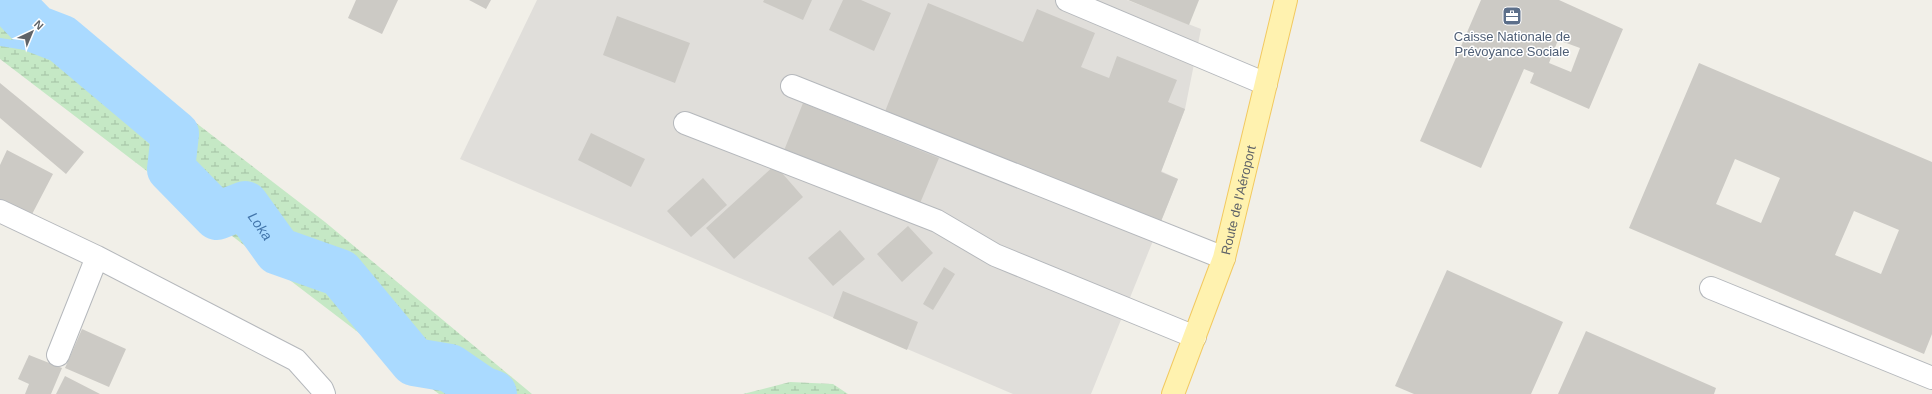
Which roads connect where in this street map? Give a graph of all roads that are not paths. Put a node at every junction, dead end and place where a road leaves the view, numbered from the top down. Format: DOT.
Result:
graph roads {
  1 [pos="1067,0"];
  2 [pos="1286,0"];
  3 [pos="1266,84"];
  4 [pos="792,86"];
  5 [pos="685,123"];
  6 [pos="0,211"];
  7 [pos="97,256"];
  8 [pos="1224,258"];
  9 [pos="1711,288"];
  10 [pos="1195,337"];
  11 [pos="58,355"];
  12 [pos="1932,378"];
  13 [pos="324,394"];
  14 [pos="1173,394"];
  1 -- 3 [label="street"];
  2 -- 3 [label="main road, Route de l'Aéroport"];
  3 -- 8 [label="main road, Route de l'Aéroport"];
  4 -- 8 [label="street"];
  5 -- 10 [label="street"];
  6 -- 7 [label="street"];
  7 -- 11 [label="street"];
  7 -- 13 [label="street"];
  8 -- 10 [label="main road, Route de l'Aéroport"];
  9 -- 12 [label="street"];
  10 -- 14 [label="main road, Route de l'Aéroport"];
}
